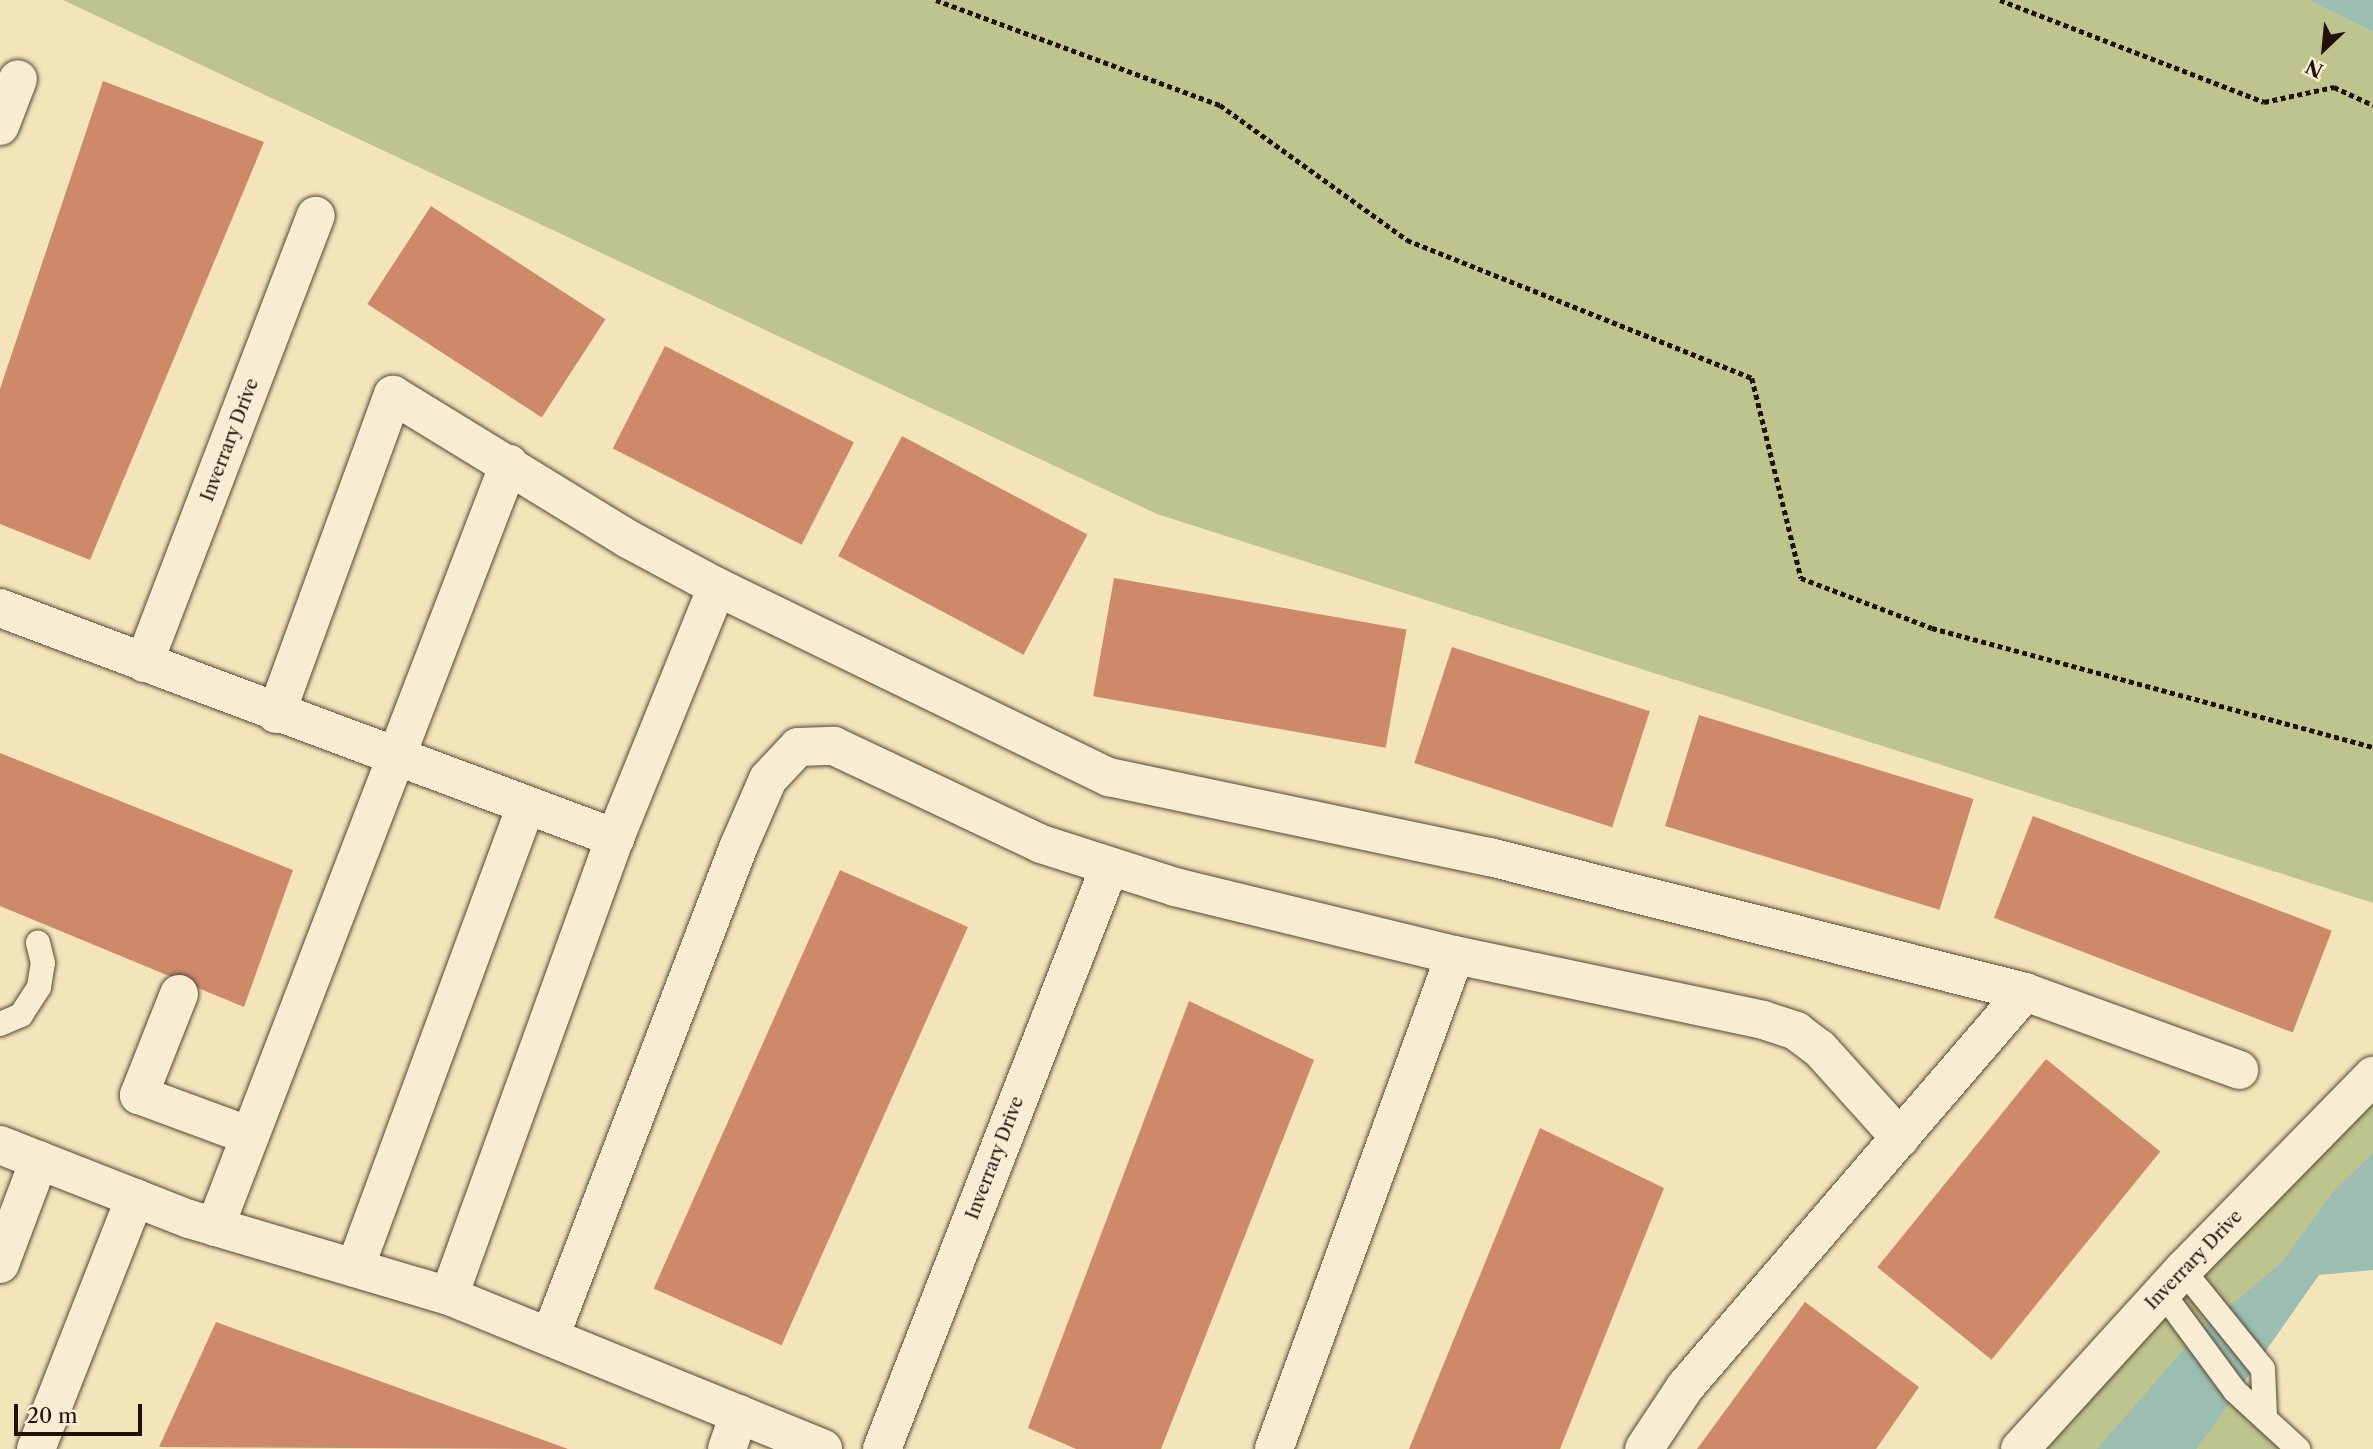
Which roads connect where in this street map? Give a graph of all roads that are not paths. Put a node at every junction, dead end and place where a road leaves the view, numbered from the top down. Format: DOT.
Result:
graph roads {
  1 [pos="18,79"];
  2 [pos="0,126"];
  3 [pos="316,216"];
  4 [pos="509,464"];
  5 [pos="717,587"];
  6 [pos="0,608"];
  7 [pos="145,663"];
  8 [pos="276,714"];
  9 [pos="398,760"];
  10 [pos="526,806"];
  11 [pos="615,838"];
  12 [pos="1109,868"];
  13 [pos="38,943"];
  14 [pos="1455,955"];
  15 [pos="2025,992"];
  16 [pos="179,994"];
  17 [pos="0,1024"];
  18 [pos="2239,1070"];
  19 [pos="2373,1076"];
  20 [pos="250,1136"];
  21 [pos="1900,1138"];
  22 [pos="0,1145"];
  23 [pos="39,1160"];
  24 [pos="135,1198"];
  25 [pos="215,1227"];
  26 [pos="0,1264"];
  27 [pos="355,1268"];
  28 [pos="2175,1293"];
  29 [pos="449,1296"];
  30 [pos="550,1337"];
  31 [pos="2259,1403"];
  32 [pos="733,1432"];
  33 [pos="36,1449"];
  34 [pos="824,1449"];
  35 [pos="882,1449"];
  36 [pos="1274,1449"];
  37 [pos="1644,1449"];
  38 [pos="2020,1449"];
  39 [pos="2298,1449"];
  1 -- 2 [label="street"];
  3 -- 7 [label="street, Inverrary Drive"];
  4 -- 5 [label="street"];
  4 -- 8 [label="street"];
  4 -- 9 [label="street"];
  5 -- 11 [label="street"];
  5 -- 15 [label="street"];
  6 -- 7 [label="street"];
  7 -- 8 [label="street"];
  8 -- 9 [label="street"];
  9 -- 10 [label="street"];
  9 -- 20 [label="street"];
  10 -- 11 [label="street"];
  10 -- 27 [label="street"];
  11 -- 29 [label="street"];
  12 -- 14 [label="street"];
  12 -- 30 [label="street"];
  12 -- 35 [label="street, Inverrary Drive"];
  13 -- 17 [label="lane"];
  14 -- 21 [label="street"];
  14 -- 36 [label="street"];
  15 -- 18 [label="street"];
  15 -- 21 [label="street"];
  16 -- 20 [label="street"];
  19 -- 28 [label="street, Inverrary Drive"];
  20 -- 25 [label="street"];
  21 -- 37 [label="street"];
  22 -- 23 [label="street"];
  23 -- 24 [label="street"];
  23 -- 26 [label="street"];
  24 -- 25 [label="street"];
  24 -- 33 [label="street"];
  25 -- 27 [label="street"];
  27 -- 29 [label="street"];
  28 -- 31 [label="lane"];
  28 -- 31 [label="lane"];
  28 -- 38 [label="street, Inverrary Drive"];
  29 -- 30 [label="street"];
  30 -- 32 [label="street"];
  31 -- 39 [label="lane"];
  32 -- 34 [label="street"];
}
